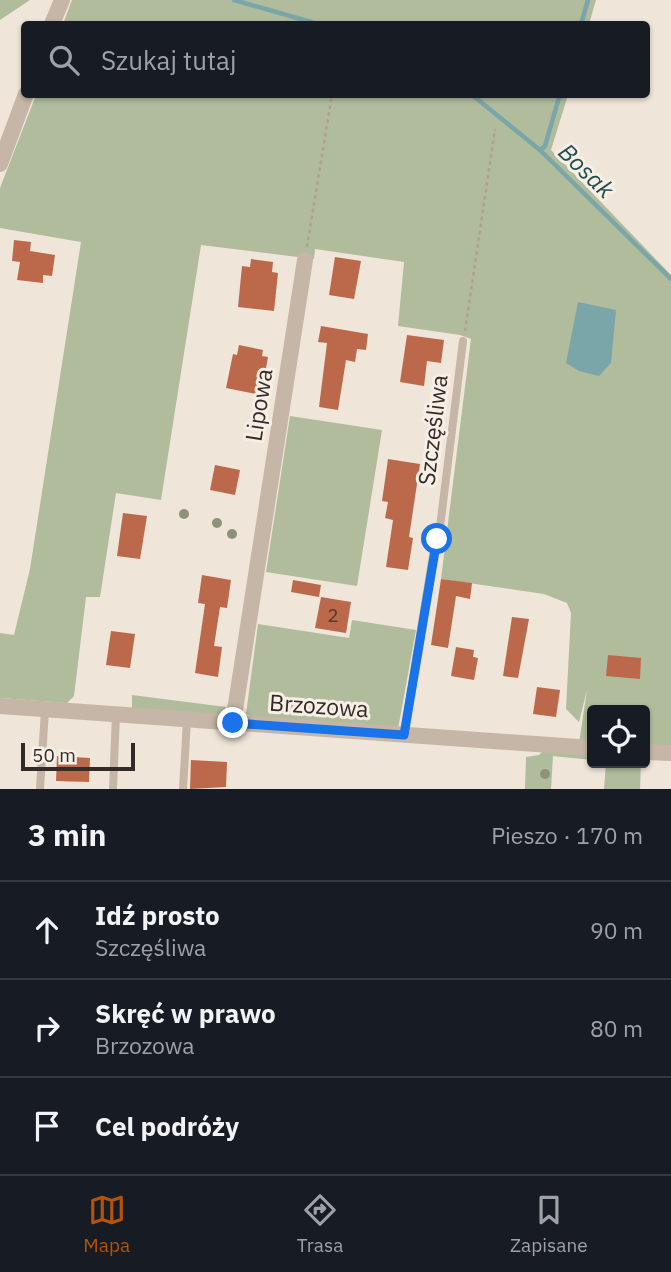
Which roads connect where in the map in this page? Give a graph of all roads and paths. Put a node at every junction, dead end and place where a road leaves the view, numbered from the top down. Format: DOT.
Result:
graph roads {
  1 [pos="61,0"];
  2 [pos="53,21"];
  3 [pos="25,98"];
  4 [pos="331,98"];
  5 [pos="495,129"];
  6 [pos="0,164"];
  7 [pos="305,260"];
  8 [pos="463,341"];
  9 [pos="0,706"];
  10 [pos="44,710"];
  11 [pos="116,714"];
  12 [pos="187,720"];
  13 [pos="233,723"];
  14 [pos="404,735"];
  15 [pos="587,748"];
  16 [pos="650,752"];
  17 [pos="671,753"];
  18 [pos="40,789"];
  19 [pos="113,789"];
  20 [pos="183,789"];
  1 -- 2 [label="street"];
  3 -- 6 [label="street"];
  4 -- 7 [label="path"];
  5 -- 8 [label="path"];
  7 -- 13 [label="street, Lipowa"];
  8 -- 14 [label="lane, Szczęśliwa"];
  9 -- 10 [label="street, Brzozowa"];
  10 -- 11 [label="street, Brzozowa"];
  10 -- 18 [label="lane"];
  11 -- 12 [label="street, Brzozowa"];
  11 -- 19 [label="lane"];
  12 -- 13 [label="street, Brzozowa"];
  12 -- 20 [label="lane"];
  13 -- 14 [label="street, Brzozowa"];
  14 -- 15 [label="street, Brzozowa"];
  16 -- 17 [label="street"];
}
